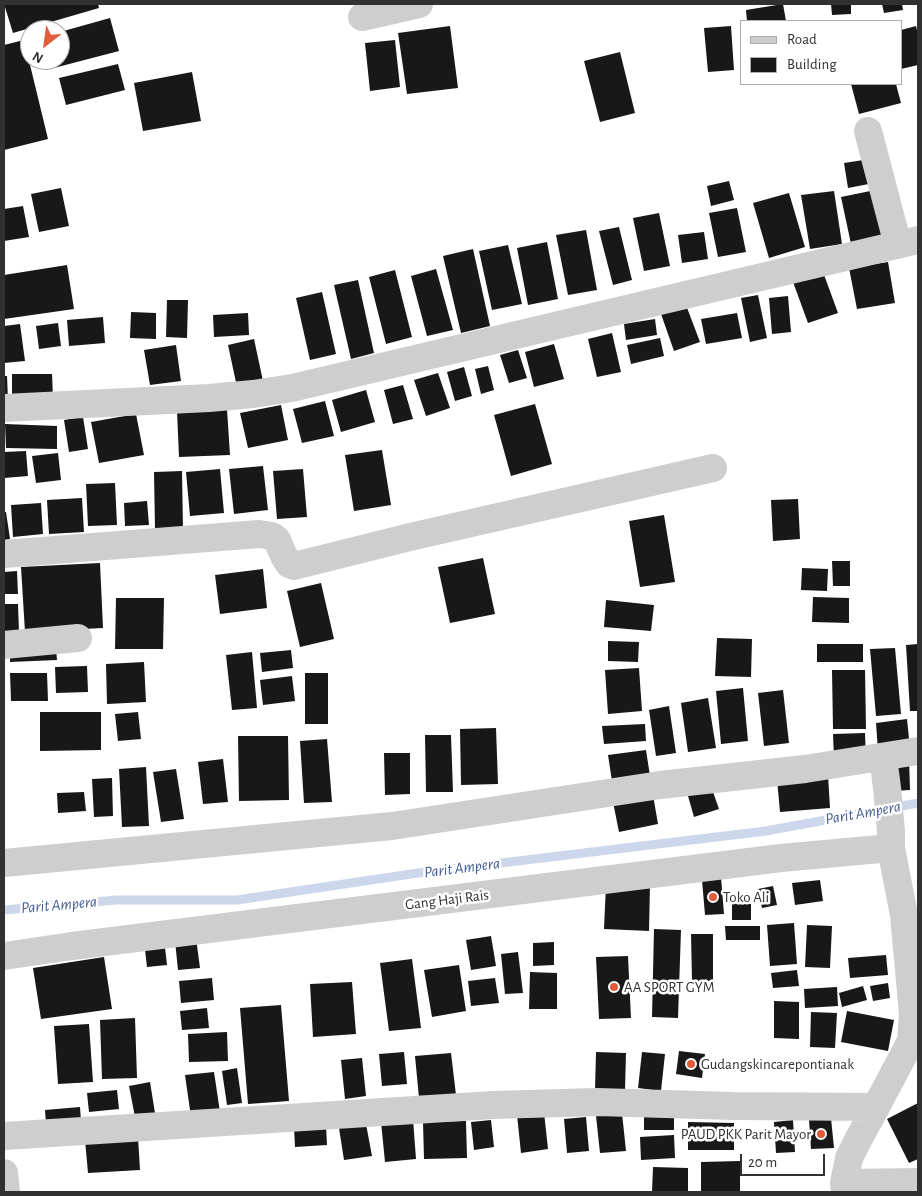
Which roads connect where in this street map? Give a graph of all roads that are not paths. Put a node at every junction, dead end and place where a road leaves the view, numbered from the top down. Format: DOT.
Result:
graph roads {
  1 [pos="419,4"];
  2 [pos="362,17"];
  3 [pos="868,130"];
  4 [pos="908,242"];
  5 [pos="4,408"];
  6 [pos="713,468"];
  7 [pos="4,554"];
  8 [pos="78,638"];
  9 [pos="4,645"];
  10 [pos="918,752"];
  11 [pos="883,757"];
  12 [pos="891,840"];
  13 [pos="4,863"];
  14 [pos="911,914"];
  15 [pos="4,956"];
  16 [pos="876,1107"];
  17 [pos="4,1136"];
  18 [pos="4,1173"];
  19 [pos="918,1182"];
  20 [pos="844,1188"];
  21 [pos="6,1192"];
  1 -- 2 [label="street"];
  3 -- 4 [label="street"];
  4 -- 5 [label="street"];
  6 -- 7 [label="street"];
  8 -- 9 [label="street"];
  10 -- 11 [label="street"];
  11 -- 12 [label="street"];
  11 -- 13 [label="street"];
  12 -- 14 [label="street"];
  12 -- 15 [label="street, Gang Haji Rais"];
  14 -- 16 [label="street"];
  16 -- 17 [label="street"];
  16 -- 20 [label="street"];
  18 -- 21 [label="street"];
  19 -- 20 [label="street"];
}
